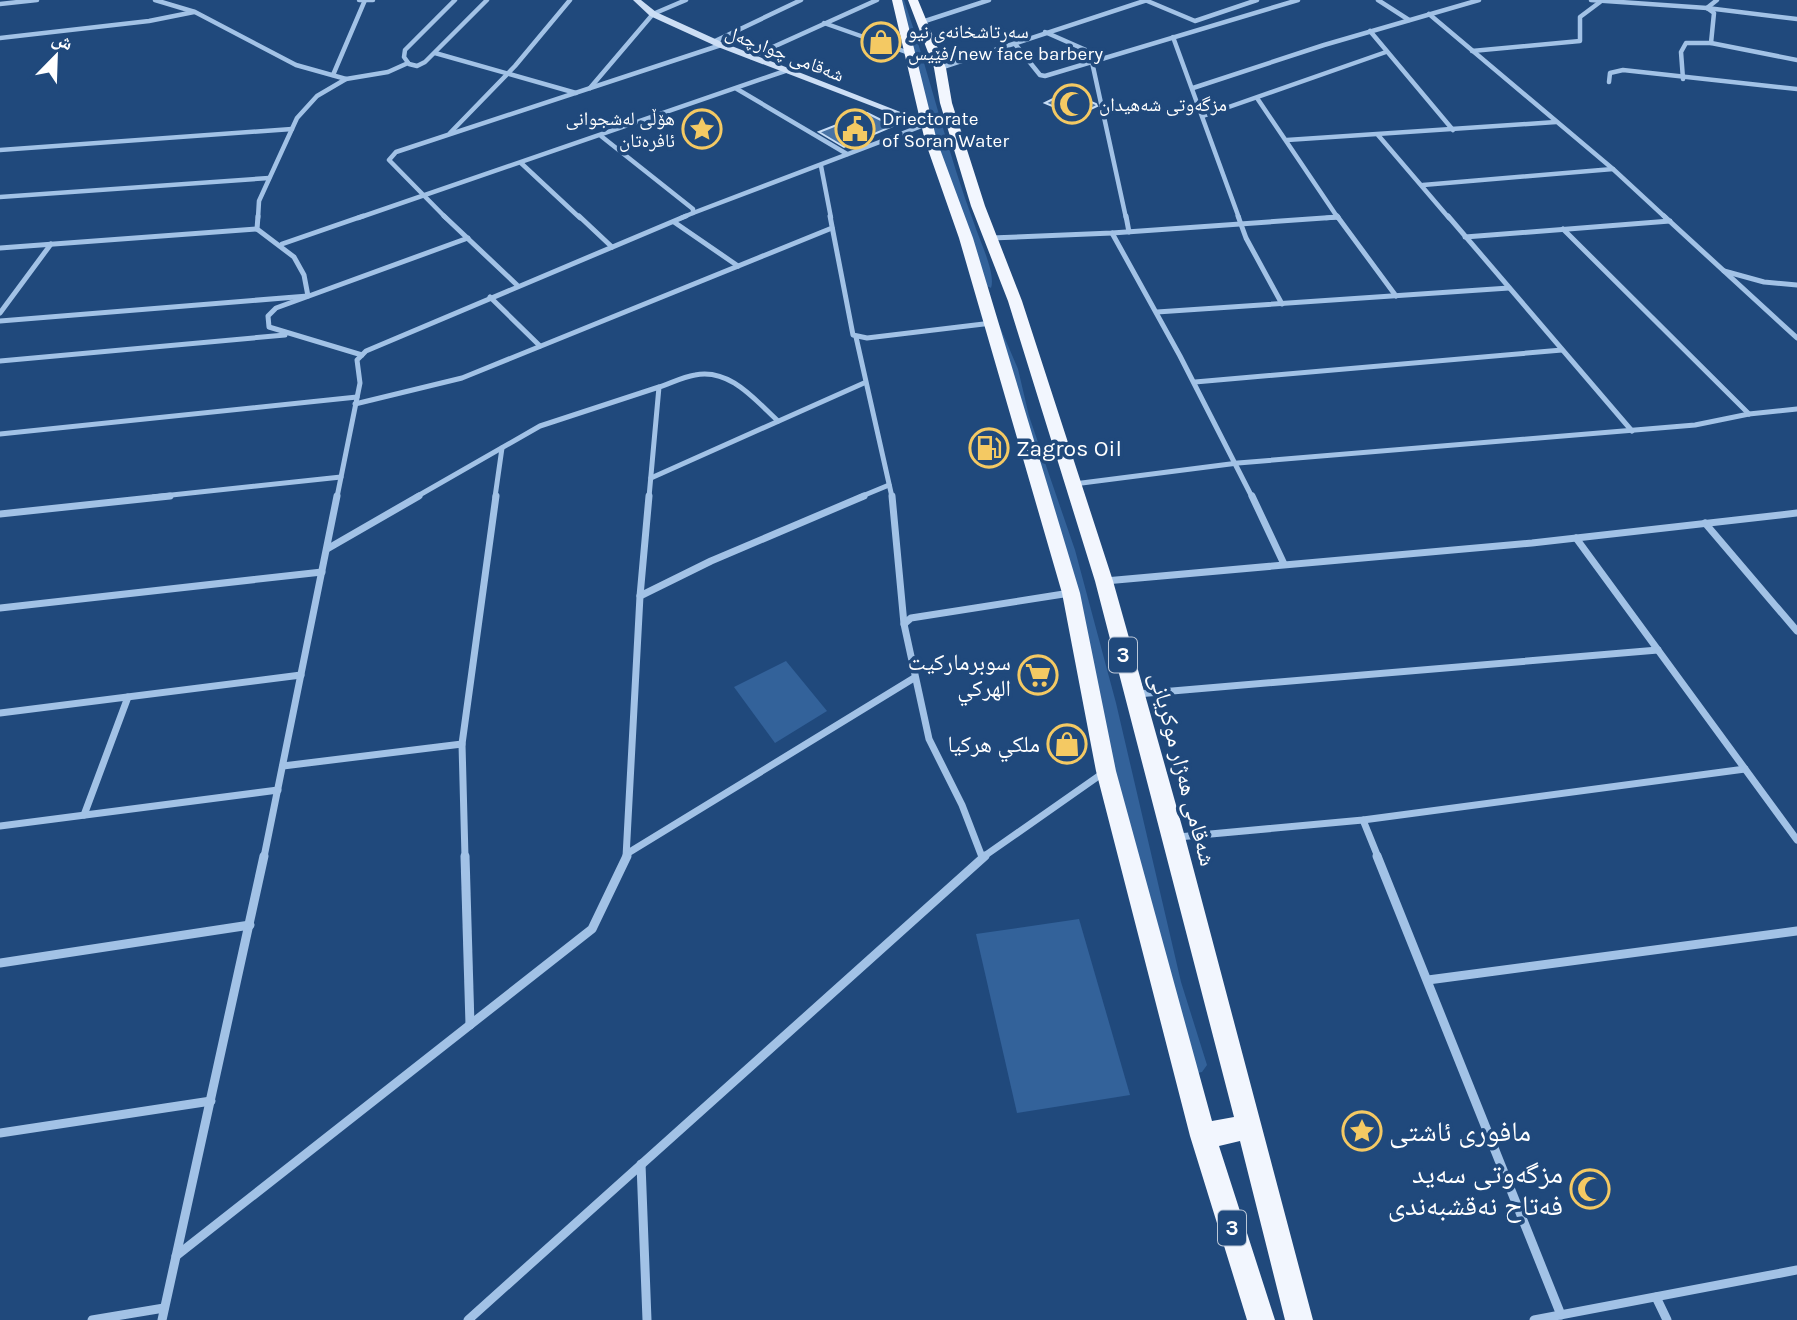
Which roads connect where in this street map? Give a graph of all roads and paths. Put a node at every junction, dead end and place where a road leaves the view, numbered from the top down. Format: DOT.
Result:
graph roads {
  1 [pos="25,0"];
  2 [pos="37,0"];
  3 [pos="155,0"];
  4 [pos="359,0"];
  5 [pos="365,0"];
  6 [pos="373,0"];
  7 [pos="455,0"];
  8 [pos="487,0"];
  9 [pos="570,0"];
  10 [pos="637,0"];
  11 [pos="686,0"];
  12 [pos="802,0"];
  13 [pos="877,0"];
  14 [pos="897,0"];
  15 [pos="913,0"];
  16 [pos="989,0"];
  17 [pos="1146,0"];
  18 [pos="1257,0"];
  19 [pos="1297,0"];
  20 [pos="1378,0"];
  21 [pos="1479,0"];
  22 [pos="1591,0"];
  23 [pos="1717,0"];
  24 [pos="1600,2"];
  25 [pos="0,4"];
  26 [pos="1707,8"];
  27 [pos="195,12"];
  28 [pos="653,14"];
  29 [pos="1429,14"];
  30 [pos="1797,19"];
  31 [pos="1409,20"];
  32 [pos="824,22"];
  33 [pos="922,22"];
  34 [pos="1044,31"];
  35 [pos="1370,31"];
  36 [pos="1173,37"];
  37 [pos="0,38"];
  38 [pos="1711,43"];
  39 [pos="717,44"];
  40 [pos="1015,44"];
  41 [pos="1472,51"];
  42 [pos="1386,52"];
  43 [pos="435,53"];
  44 [pos="909,53"];
  45 [pos="751,57"];
  46 [pos="1104,58"];
  47 [pos="1797,60"];
  48 [pos="1092,62"];
  49 [pos="408,63"];
  50 [pos="940,68"];
  51 [pos="785,71"];
  52 [pos="509,73"];
  53 [pos="333,75"];
  54 [pos="346,79"];
  55 [pos="1683,79"];
  56 [pos="1609,82"];
  57 [pos="1193,88"];
  58 [pos="589,89"];
  59 [pos="737,89"];
  60 [pos="1797,89"];
  61 [pos="576,93"];
  62 [pos="1257,98"];
  63 [pos="1203,116"];
  64 [pos="1556,122"];
  65 [pos="928,124"];
  66 [pos="292,129"];
  67 [pos="1453,130"];
  68 [pos="450,134"];
  69 [pos="1378,135"];
  70 [pos="601,136"];
  71 [pos="1286,140"];
  72 [pos="0,150"];
  73 [pos="847,155"];
  74 [pos="521,163"];
  75 [pos="821,166"];
  76 [pos="1612,169"];
  77 [pos="269,178"];
  78 [pos="1423,185"];
  79 [pos="0,197"];
  80 [pos="424,197"];
  81 [pos="693,213"];
  82 [pos="1338,217"];
  83 [pos="674,222"];
  84 [pos="1670,222"];
  85 [pos="1240,223"];
  86 [pos="832,228"];
  87 [pos="257,229"];
  88 [pos="1563,229"];
  89 [pos="1129,232"];
  90 [pos="1112,233"];
  91 [pos="1465,237"];
  92 [pos="468,239"];
  93 [pos="991,239"];
  94 [pos="51,244"];
  95 [pos="282,244"];
  96 [pos="612,247"];
  97 [pos="0,248"];
  98 [pos="738,266"];
  99 [pos="1723,270"];
  100 [pos="517,285"];
  101 [pos="1797,285"];
  102 [pos="1509,288"];
  103 [pos="308,296"];
  104 [pos="1396,296"];
  105 [pos="490,297"];
  106 [pos="1016,301"];
  107 [pos="986,304"];
  108 [pos="1282,304"];
  109 [pos="1157,312"];
  110 [pos="0,313"];
  111 [pos="0,321"];
  112 [pos="992,323"];
  113 [pos="289,335"];
  114 [pos="856,337"];
  115 [pos="1797,338"];
  116 [pos="540,346"];
  117 [pos="1562,350"];
  118 [pos="362,355"];
  119 [pos="0,361"];
  120 [pos="1195,382"];
  121 [pos="864,383"];
  122 [pos="659,387"];
  123 [pos="356,400"];
  124 [pos="1797,409"];
  125 [pos="1749,414"];
  126 [pos="778,421"];
  127 [pos="1632,430"];
  128 [pos="0,434"];
  129 [pos="502,448"];
  130 [pos="1238,463"];
  131 [pos="341,477"];
  132 [pos="651,478"];
  133 [pos="1074,484"];
  134 [pos="890,485"];
  135 [pos="1797,513"];
  136 [pos="0,514"];
  137 [pos="1704,523"];
  138 [pos="1576,538"];
  139 [pos="327,549"];
  140 [pos="1284,564"];
  141 [pos="322,572"];
  142 [pos="1104,581"];
  143 [pos="1071,593"];
  144 [pos="640,596"];
  145 [pos="0,608"];
  146 [pos="904,624"];
  147 [pos="1797,631"];
  148 [pos="1658,650"];
  149 [pos="301,675"];
  150 [pos="914,678"];
  151 [pos="1133,695"];
  152 [pos="128,697"];
  153 [pos="0,713"];
  154 [pos="462,744"];
  155 [pos="283,765"];
  156 [pos="1745,769"];
  157 [pos="1107,771"];
  158 [pos="278,790"];
  159 [pos="84,815"];
  160 [pos="1363,820"];
  161 [pos="0,826"];
  162 [pos="1174,837"];
  163 [pos="1797,840"];
  164 [pos="628,853"];
  165 [pos="982,858"];
  166 [pos="250,925"];
  167 [pos="1797,931"];
  168 [pos="0,963"];
  169 [pos="1428,980"];
  170 [pos="470,1025"];
  171 [pos="211,1101"];
  172 [pos="1247,1127"];
  173 [pos="0,1133"];
  174 [pos="1203,1136"];
  175 [pos="641,1164"];
  176 [pos="175,1257"];
  177 [pos="1797,1270"];
  178 [pos="1656,1297"];
  179 [pos="164,1308"];
  180 [pos="1561,1315"];
  181 [pos="92,1320"];
  182 [pos="162,1320"];
  183 [pos="468,1320"];
  184 [pos="647,1320"];
  185 [pos="1261,1320"];
  186 [pos="1298,1320"];
  187 [pos="1534,1320"];
  188 [pos="1667,1320"];
  1 -- 2 [label="street"];
  1 -- 25 [label="street"];
  3 -- 27 [label="street"];
  4 -- 5 [label="street"];
  5 -- 6 [label="street"];
  5 -- 53 [label="street"];
  7 -- 49 [label="street"];
  8 -- 43 [label="street"];
  9 -- 52 [label="street"];
  10 -- 28 [label="main road, شەقامی چوارچەل"];
  11 -- 28 [label="street"];
  12 -- 39 [label="street"];
  13 -- 32 [label="street"];
  14 -- 44 [label="highway, 3"];
  15 -- 33 [label="highway, شەقامی ھەژار موکریانی / 3"];
  16 -- 33 [label="street"];
  17 -- 18 [label="street"];
  17 -- 34 [label="street"];
  19 -- 36 [label="street"];
  20 -- 31 [label="street"];
  21 -- 29 [label="street"];
  22 -- 24 [label="street"];
  23 -- 26 [label="street"];
  24 -- 26 [label="street"];
  24 -- 41 [label="street"];
  26 -- 30 [label="street"];
  26 -- 38 [label="street"];
  27 -- 37 [label="street"];
  27 -- 53 [label="street"];
  28 -- 39 [label="main road, شەقامی چوارچەل"];
  28 -- 58 [label="street"];
  29 -- 31 [label="street"];
  29 -- 41 [label="street"];
  31 -- 35 [label="street"];
  32 -- 44 [label="street"];
  32 -- 45 [label="street"];
  33 -- 50 [label="highway, شەقامی ھەژار موکریانی / 3"];
  34 -- 40 [label="street"];
  34 -- 46 [label="street"];
  35 -- 42 [label="street"];
  35 -- 57 [label="street"];
  36 -- 46 [label="street"];
  36 -- 57 [label="street"];
  38 -- 47 [label="street"];
  38 -- 55 [label="street"];
  39 -- 45 [label="main road, شەقامی چوارچەل"];
  39 -- 58 [label="street"];
  40 -- 48 [label="street"];
  40 -- 50 [label="street"];
  41 -- 64 [label="street"];
  42 -- 62 [label="street"];
  42 -- 67 [label="street"];
  43 -- 49 [label="street"];
  43 -- 52 [label="street"];
  44 -- 65 [label="highway, 3"];
  45 -- 51 [label="main road, شەقامی چوارچەل"];
  46 -- 48 [label="street"];
  48 -- 89 [label="street"];
  49 -- 54 [label="street"];
  50 -- 93 [label="highway, شەقامی ھەژار موکریانی / 3"];
  51 -- 59 [label="street"];
  51 -- 65 [label="main road, شەقامی چوارچەل"];
  52 -- 61 [label="street"];
  52 -- 68 [label="street"];
  53 -- 54 [label="street"];
  54 -- 66 [label="street"];
  55 -- 56 [label="street"];
  55 -- 60 [label="street"];
  57 -- 63 [label="street"];
  58 -- 61 [label="street"];
  59 -- 70 [label="street"];
  59 -- 73 [label="street"];
  61 -- 68 [label="street"];
  62 -- 63 [label="street"];
  62 -- 71 [label="street"];
  63 -- 85 [label="street"];
  64 -- 67 [label="street"];
  64 -- 76 [label="street"];
  65 -- 73 [label="street"];
  65 -- 107 [label="highway, 3"];
  66 -- 72 [label="street"];
  66 -- 77 [label="street"];
  67 -- 69 [label="street"];
  68 -- 80 [label="street"];
  69 -- 71 [label="street"];
  69 -- 78 [label="street"];
  70 -- 74 [label="street"];
  70 -- 81 [label="street"];
  71 -- 82 [label="street"];
  73 -- 75 [label="street"];
  74 -- 80 [label="street"];
  74 -- 96 [label="street"];
  75 -- 81 [label="street"];
  75 -- 86 [label="street"];
  76 -- 78 [label="street"];
  76 -- 84 [label="street"];
  77 -- 79 [label="street"];
  77 -- 87 [label="street"];
  78 -- 91 [label="street"];
  80 -- 92 [label="street"];
  80 -- 95 [label="street"];
  81 -- 83 [label="street"];
  82 -- 85 [label="street"];
  82 -- 104 [label="street"];
  83 -- 96 [label="street"];
  83 -- 98 [label="street"];
  84 -- 88 [label="street"];
  84 -- 99 [label="street"];
  85 -- 89 [label="street"];
  85 -- 108 [label="street"];
  86 -- 98 [label="street"];
  86 -- 114 [label="street"];
  87 -- 94 [label="street"];
  87 -- 95 [label="street"];
  88 -- 91 [label="street"];
  88 -- 125 [label="street"];
  89 -- 90 [label="street"];
  90 -- 93 [label="street"];
  90 -- 109 [label="street"];
  91 -- 102 [label="street"];
  92 -- 100 [label="street"];
  92 -- 103 [label="street"];
  93 -- 106 [label="highway, شەقامی ھەژار موکریانی / 3"];
  94 -- 97 [label="street"];
  94 -- 110 [label="street"];
  95 -- 103 [label="street"];
  96 -- 100 [label="street"];
  98 -- 116 [label="street"];
  99 -- 101 [label="street"];
  99 -- 115 [label="street"];
  100 -- 105 [label="street"];
  102 -- 104 [label="street"];
  102 -- 117 [label="street"];
  103 -- 111 [label="street"];
  103 -- 113 [label="street"];
  104 -- 108 [label="street"];
  105 -- 116 [label="street"];
  105 -- 118 [label="street"];
  106 -- 107 [label="highway"];
  106 -- 133 [label="highway, شەقامی ھەژار موکریانی / 3"];
  107 -- 112 [label="highway, 3"];
  108 -- 109 [label="street"];
  109 -- 120 [label="street"];
  112 -- 114 [label="street"];
  112 -- 143 [label="highway, 3"];
  113 -- 118 [label="street"];
  113 -- 119 [label="street"];
  114 -- 121 [label="street"];
  116 -- 123 [label="street"];
  117 -- 120 [label="street"];
  117 -- 127 [label="street"];
  118 -- 123 [label="street"];
  120 -- 130 [label="street"];
  121 -- 126 [label="street"];
  121 -- 134 [label="street"];
  122 -- 126 [label="street"];
  122 -- 129 [label="street"];
  122 -- 132 [label="street"];
  123 -- 128 [label="street"];
  123 -- 131 [label="street"];
  124 -- 125 [label="street"];
  125 -- 127 [label="street"];
  126 -- 132 [label="street"];
  127 -- 130 [label="street"];
  129 -- 139 [label="street"];
  129 -- 154 [label="street"];
  130 -- 133 [label="street"];
  130 -- 140 [label="street"];
  131 -- 136 [label="street"];
  131 -- 139 [label="street"];
  132 -- 144 [label="street"];
  133 -- 142 [label="highway, شەقامی ھەژار موکریانی / 3"];
  134 -- 144 [label="street"];
  134 -- 146 [label="street"];
  135 -- 137 [label="street"];
  137 -- 138 [label="street"];
  137 -- 147 [label="street"];
  138 -- 140 [label="street"];
  138 -- 148 [label="street"];
  139 -- 141 [label="street"];
  140 -- 142 [label="street"];
  141 -- 145 [label="street"];
  141 -- 149 [label="street"];
  142 -- 151 [label="highway, شەقامی ھەژار موکریانی / 3"];
  143 -- 146 [label="street"];
  143 -- 157 [label="highway, 3"];
  144 -- 164 [label="street"];
  146 -- 150 [label="street"];
  148 -- 151 [label="street"];
  148 -- 156 [label="street"];
  149 -- 152 [label="street"];
  149 -- 155 [label="street"];
  150 -- 164 [label="street"];
  150 -- 165 [label="street"];
  151 -- 162 [label="highway, شەقامی ھەژار موکریانی / 3"];
  152 -- 153 [label="street"];
  152 -- 159 [label="street"];
  154 -- 155 [label="street"];
  154 -- 170 [label="street"];
  155 -- 158 [label="street"];
  156 -- 160 [label="street"];
  156 -- 163 [label="street"];
  157 -- 165 [label="street"];
  157 -- 174 [label="highway, 3"];
  158 -- 159 [label="street"];
  158 -- 166 [label="street"];
  159 -- 161 [label="street"];
  160 -- 162 [label="street"];
  160 -- 169 [label="street"];
  162 -- 172 [label="highway, شەقامی ھەژار موکریانی / 3"];
  164 -- 170 [label="street"];
  165 -- 175 [label="street"];
  166 -- 168 [label="street"];
  166 -- 171 [label="street"];
  167 -- 169 [label="street"];
  169 -- 180 [label="street"];
  170 -- 176 [label="street"];
  171 -- 173 [label="street"];
  171 -- 176 [label="street"];
  172 -- 174 [label="highway"];
  172 -- 186 [label="highway, شەقامی ھەژار موکریانی / 3"];
  174 -- 185 [label="highway, 3"];
  175 -- 183 [label="street"];
  175 -- 184 [label="street"];
  176 -- 179 [label="street"];
  177 -- 178 [label="street"];
  178 -- 180 [label="street"];
  178 -- 188 [label="street"];
  179 -- 181 [label="street"];
  179 -- 182 [label="street"];
  180 -- 187 [label="street"];
}
